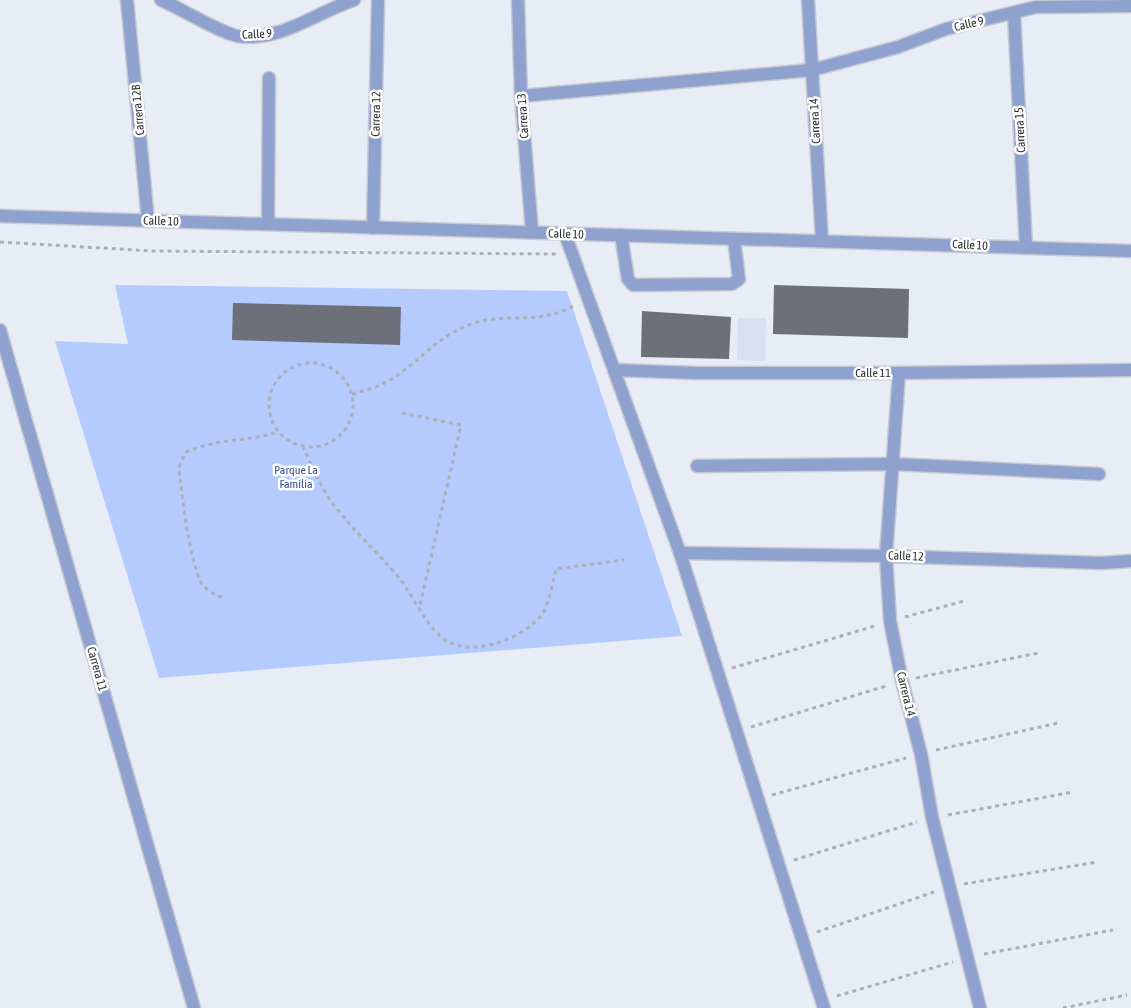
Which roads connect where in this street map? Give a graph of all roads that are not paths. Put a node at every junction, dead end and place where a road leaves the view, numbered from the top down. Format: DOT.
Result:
graph roads {
  1 [pos="127,0"];
  2 [pos="161,0"];
  3 [pos="354,0"];
  4 [pos="378,0"];
  5 [pos="518,0"];
  6 [pos="808,0"];
  7 [pos="1131,6"];
  8 [pos="1014,13"];
  9 [pos="812,70"];
  10 [pos="269,78"];
  11 [pos="521,96"];
  12 [pos="0,216"];
  13 [pos="148,221"];
  14 [pos="268,224"];
  15 [pos="373,228"];
  16 [pos="532,232"];
  17 [pos="565,234"];
  18 [pos="621,235"];
  19 [pos="734,239"];
  20 [pos="822,241"];
  21 [pos="1026,248"];
  22 [pos="1131,251"];
  23 [pos="0,330"];
  24 [pos="614,370"];
  25 [pos="1131,370"];
  26 [pos="899,373"];
  27 [pos="893,464"];
  28 [pos="697,466"];
  29 [pos="1099,474"];
  30 [pos="680,553"];
  31 [pos="886,556"];
  32 [pos="1131,561"];
  33 [pos="194,1008"];
  34 [pos="824,1008"];
  35 [pos="980,1008"];
  1 -- 13 [label="street, Carrera 12B"];
  2 -- 3 [label="street, Calle 9"];
  4 -- 15 [label="street, Carrera 12"];
  5 -- 11 [label="street, Carrera 13"];
  6 -- 9 [label="street, Carrera 14"];
  7 -- 8 [label="street, Calle 9"];
  8 -- 9 [label="street, Calle 9"];
  8 -- 21 [label="street, Carrera 15"];
  9 -- 11 [label="street, Calle 9"];
  9 -- 20 [label="street, Carrera 14"];
  10 -- 14 [label="street"];
  11 -- 16 [label="street, Carrera 13"];
  12 -- 13 [label="street, Calle 10"];
  13 -- 14 [label="street, Calle 10"];
  14 -- 15 [label="street, Calle 10"];
  15 -- 16 [label="street, Calle 10"];
  16 -- 17 [label="street, Calle 10"];
  17 -- 18 [label="street, Calle 10"];
  17 -- 24 [label="street"];
  18 -- 19 [label="street, Calle 10"];
  18 -- 19 [label="street"];
  19 -- 20 [label="street, Calle 10"];
  20 -- 21 [label="street, Calle 10"];
  21 -- 22 [label="street, Calle 10"];
  23 -- 33 [label="street, Carrera 11"];
  24 -- 26 [label="street, Calle 11"];
  24 -- 30 [label="street"];
  25 -- 26 [label="street, Calle 11"];
  26 -- 27 [label="street, Carrera 14"];
  27 -- 28 [label="street"];
  27 -- 29 [label="street"];
  27 -- 31 [label="street, Carrera 14"];
  30 -- 31 [label="street, Calle 12"];
  30 -- 34 [label="street"];
  31 -- 32 [label="street, Calle 12"];
  31 -- 35 [label="street, Carrera 14"];
}
